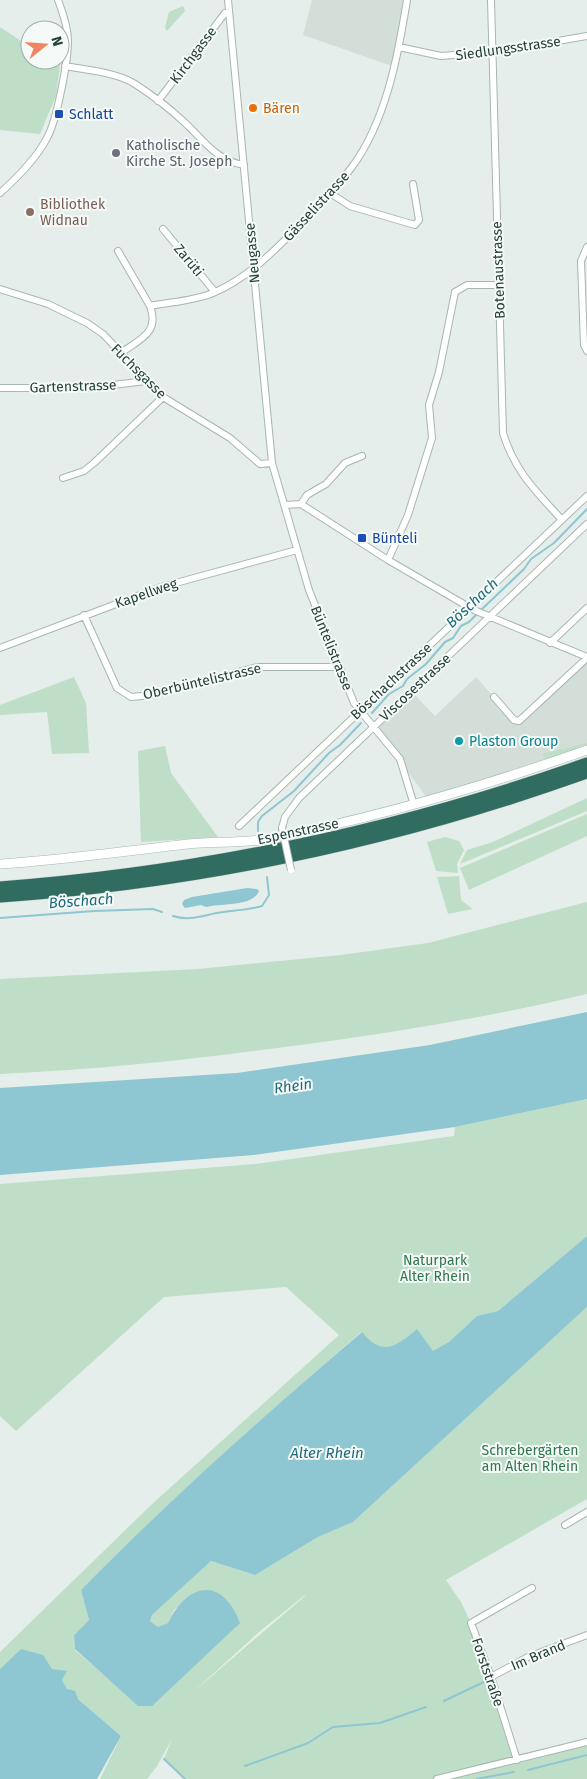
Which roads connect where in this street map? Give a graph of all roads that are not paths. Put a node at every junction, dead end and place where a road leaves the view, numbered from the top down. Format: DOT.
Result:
graph roads {
  1 [pos="58,0"];
  2 [pos="228,0"];
  3 [pos="407,0"];
  4 [pos="491,0"];
  5 [pos="230,12"];
  6 [pos="63,20"];
  7 [pos="587,36"];
  8 [pos="399,48"];
  9 [pos="494,52"];
  10 [pos="70,67"];
  11 [pos="64,70"];
  12 [pos="158,101"];
  13 [pos="244,165"];
  14 [pos="413,184"];
  15 [pos="0,193"];
  16 [pos="330,193"];
  17 [pos="162,229"];
  18 [pos="587,247"];
  19 [pos="118,251"];
  20 [pos="253,268"];
  21 [pos="498,286"];
  22 [pos="0,289"];
  23 [pos="215,292"];
  24 [pos="150,306"];
  25 [pos="587,351"];
  26 [pos="122,353"];
  27 [pos="146,381"];
  28 [pos="0,388"];
  29 [pos="163,397"];
  30 [pos="362,456"];
  31 [pos="272,463"];
  32 [pos="63,478"];
  33 [pos="587,496"];
  34 [pos="301,504"];
  35 [pos="285,505"];
  36 [pos="562,520"];
  37 [pos="587,524"];
  38 [pos="296,550"];
  39 [pos="388,560"];
  40 [pos="587,608"];
  41 [pos="472,609"];
  42 [pos="84,615"];
  43 [pos="488,616"];
  44 [pos="550,643"];
  45 [pos="0,648"];
  46 [pos="587,657"];
  47 [pos="339,667"];
  48 [pos="494,697"];
  49 [pos="360,710"];
  50 [pos="374,725"];
  51 [pos="587,750"];
  52 [pos="587,763"];
  53 [pos="587,773"];
  54 [pos="414,805"];
  55 [pos="239,826"];
  56 [pos="0,864"];
  57 [pos="291,870"];
  58 [pos="0,887"];
  59 [pos="0,897"];
  60 [pos="587,1512"];
  61 [pos="565,1525"];
  62 [pos="532,1588"];
  63 [pos="587,1635"];
  64 [pos="491,1677"];
  65 [pos="587,1742"];
  66 [pos="517,1760"];
  67 [pos="437,1779"];
  1 -- 6 [label="street"];
  2 -- 5 [label="street, Neugasse"];
  3 -- 8 [label="street, Gässelistrasse"];
  4 -- 9 [label="street, Botenaustrasse"];
  5 -- 12 [label="street, Kirchgasse"];
  5 -- 13 [label="street, Neugasse"];
  7 -- 9 [label="street, Siedlungsstrasse"];
  8 -- 9 [label="street, Siedlungsstrasse"];
  8 -- 16 [label="street, Gässelistrasse"];
  9 -- 21 [label="street, Botenaustrasse"];
  10 -- 12 [label="street"];
  11 -- 15 [label="street"];
  12 -- 13 [label="street"];
  13 -- 20 [label="street, Neugasse"];
  14 -- 16 [label="street"];
  16 -- 20 [label="street, Gässelistrasse"];
  17 -- 23 [label="street, Zarüti"];
  18 -- 25 [label="street"];
  19 -- 24 [label="street"];
  20 -- 23 [label="street, Gässelistrasse"];
  20 -- 31 [label="street, Neugasse"];
  21 -- 36 [label="street, Botenaustrasse"];
  21 -- 39 [label="street"];
  22 -- 26 [label="street, Fuchsgasse"];
  23 -- 24 [label="street, Gässelistrasse"];
  24 -- 26 [label="street"];
  26 -- 27 [label="street, Fuchsgasse"];
  27 -- 28 [label="street, Gartenstrasse"];
  27 -- 29 [label="street, Fuchsgasse"];
  29 -- 31 [label="street, Fuchsgasse"];
  29 -- 32 [label="street"];
  30 -- 34 [label="street"];
  31 -- 35 [label="street, Neugasse"];
  33 -- 36 [label="street, Böschachstrasse"];
  34 -- 35 [label="street"];
  34 -- 39 [label="street"];
  35 -- 38 [label="street, Büntelistrasse"];
  36 -- 41 [label="street, Böschachstrasse"];
  37 -- 43 [label="street, Viscosestrasse"];
  38 -- 42 [label="street, Kapellweg"];
  38 -- 47 [label="street, Büntelistrasse"];
  39 -- 41 [label="street"];
  40 -- 44 [label="street"];
  41 -- 43 [label="street"];
  41 -- 49 [label="street, Böschachstrasse"];
  42 -- 45 [label="street, Kapellweg"];
  42 -- 47 [label="street, Oberbüntelistrasse"];
  43 -- 44 [label="street"];
  43 -- 50 [label="street, Viscosestrasse"];
  44 -- 46 [label="street"];
  46 -- 48 [label="street"];
  47 -- 49 [label="street, Büntelistrasse"];
  49 -- 50 [label="street, Büntelistrasse"];
  49 -- 55 [label="street, Böschachstrasse"];
  50 -- 54 [label="street, Büntelistrasse"];
  50 -- 57 [label="street, Viscosestrasse, bridge"];
  51 -- 54 [label="street, Espenstrasse"];
  52 -- 58 [label="highway"];
  53 -- 59 [label="highway"];
  54 -- 56 [label="street, Espenstrasse"];
  60 -- 61 [label="street"];
  62 -- 64 [label="street, Forststraße"];
  63 -- 64 [label="street, Im Brand"];
  64 -- 66 [label="street, Forststraße"];
  65 -- 66 [label="street"];
  66 -- 67 [label="street"];
}
